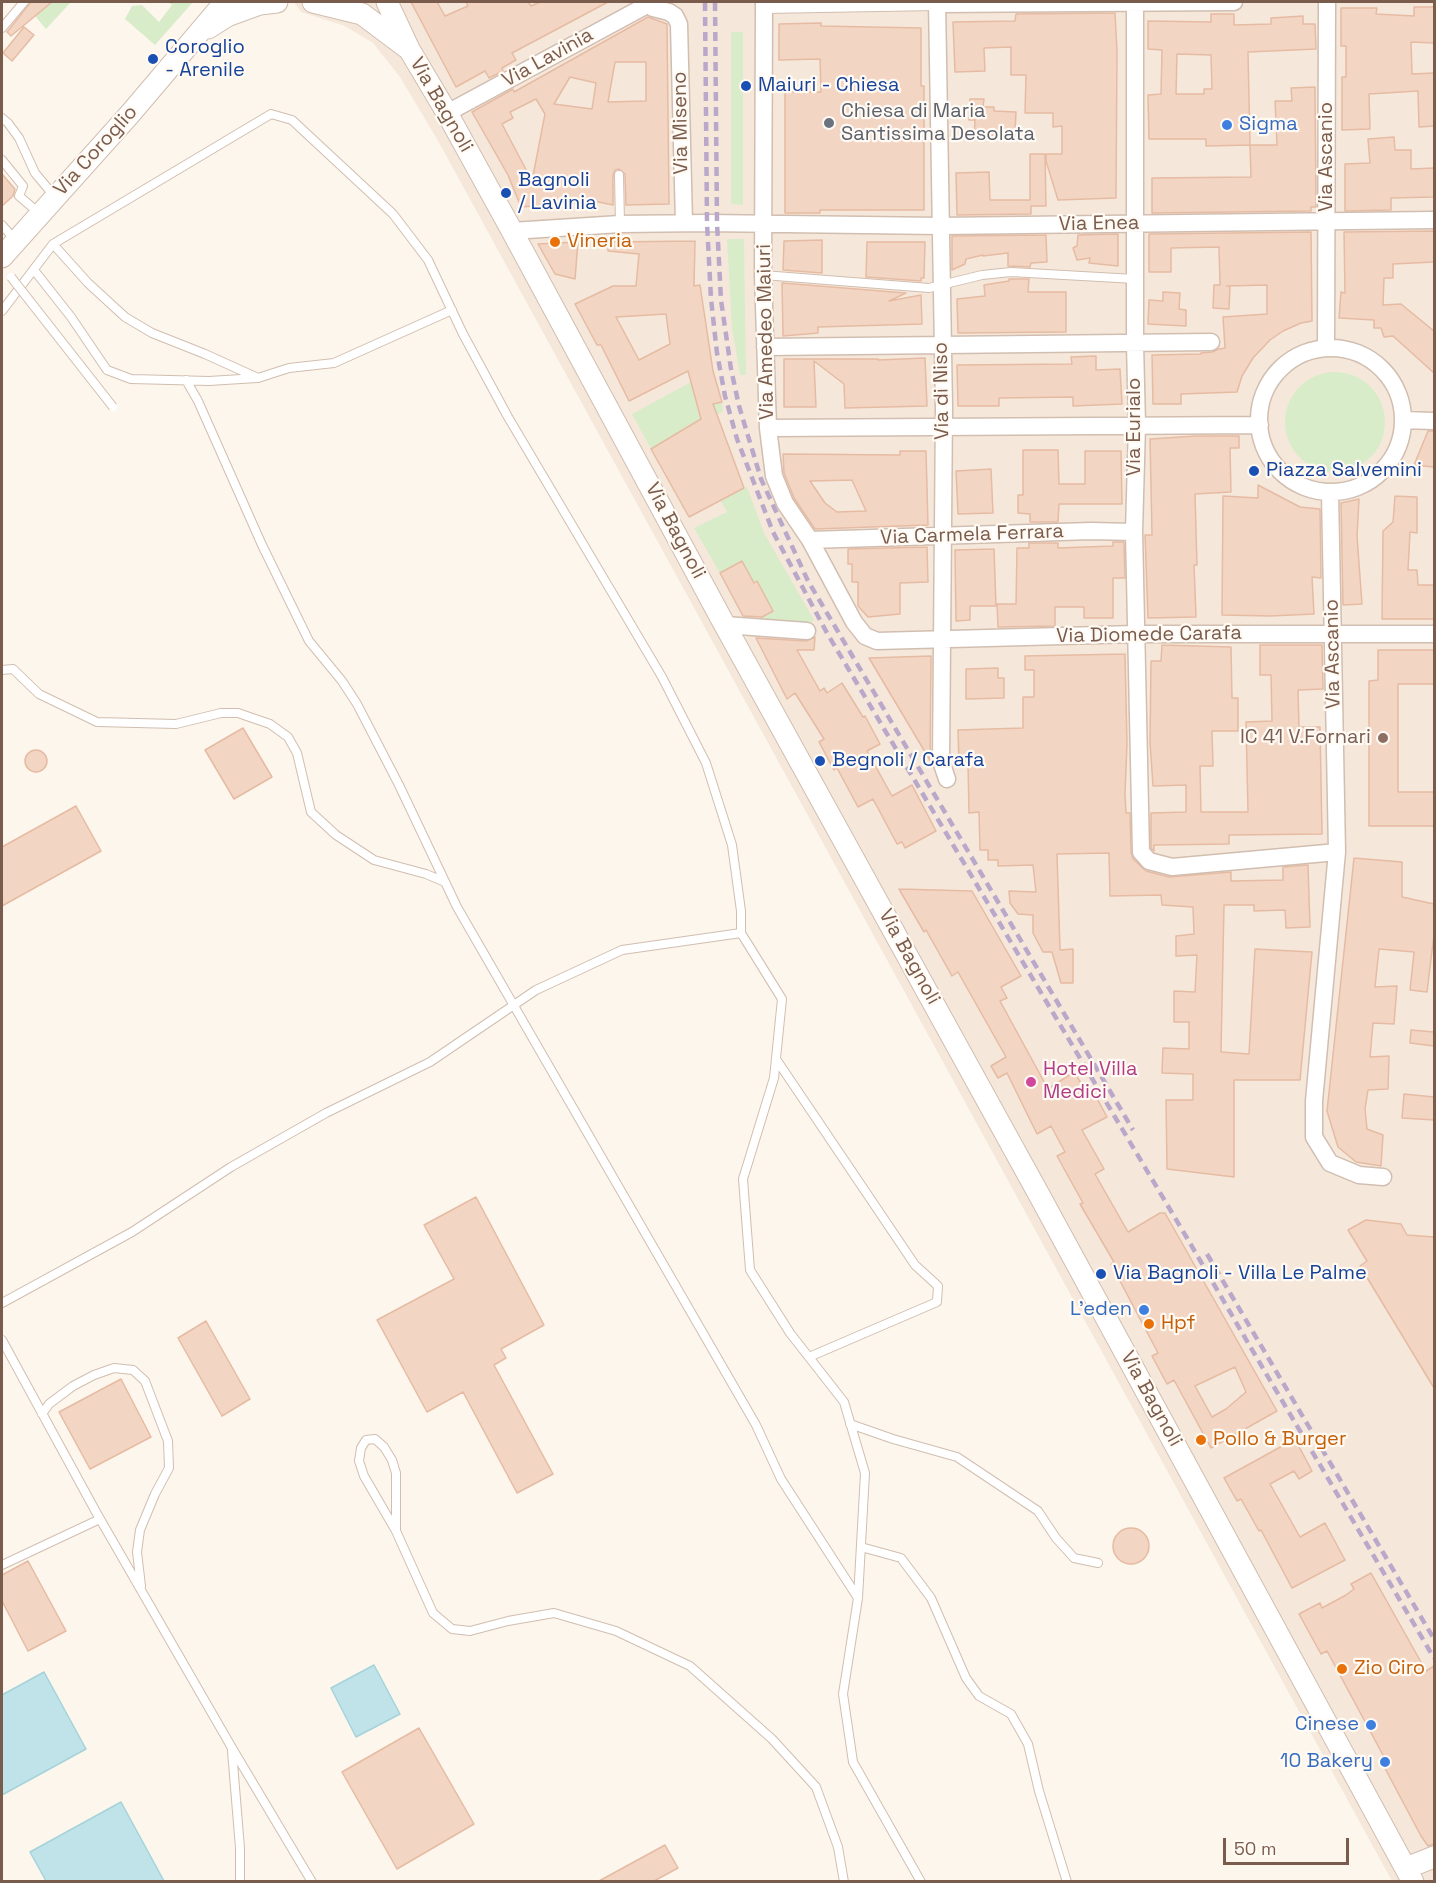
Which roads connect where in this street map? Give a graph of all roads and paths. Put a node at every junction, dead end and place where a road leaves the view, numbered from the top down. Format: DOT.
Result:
graph roads {
  1 [pos="24,2"];
  2 [pos="225,2"];
  3 [pos="278,2"];
  4 [pos="313,2"];
  5 [pos="387,2"];
  6 [pos="1135,2"];
  7 [pos="1234,2"];
  8 [pos="1327,2"];
  9 [pos="649,3"];
  10 [pos="937,3"];
  11 [pos="764,4"];
  12 [pos="2,28"];
  13 [pos="189,43"];
  14 [pos="409,49"];
  15 [pos="447,113"];
  16 [pos="2,118"];
  17 [pos="2,160"];
  18 [pos="620,174"];
  19 [pos="55,197"];
  20 [pos="40,214"];
  21 [pos="1434,220"];
  22 [pos="1327,222"];
  23 [pos="684,223"];
  24 [pos="763,223"];
  25 [pos="620,224"];
  26 [pos="1136,224"];
  27 [pos="2,225"];
  28 [pos="940,226"];
  29 [pos="513,231"];
  30 [pos="53,244"];
  31 [pos="9,249"];
  32 [pos="34,270"];
  33 [pos="764,274"];
  34 [pos="11,277"];
  35 [pos="1135,279"];
  36 [pos="941,284"];
  37 [pos="452,309"];
  38 [pos="2,311"];
  39 [pos="1211,342"];
  40 [pos="1135,344"];
  41 [pos="941,345"];
  42 [pos="765,346"];
  43 [pos="1326,348"];
  44 [pos="258,378"];
  45 [pos="186,380"];
  46 [pos="113,407"];
  47 [pos="1403,420"];
  48 [pos="1434,421"];
  49 [pos="1137,425"];
  50 [pos="1260,425"];
  51 [pos="768,428"];
  52 [pos="943,428"];
  53 [pos="1330,492"];
  54 [pos="1134,532"];
  55 [pos="942,536"];
  56 [pos="810,540"];
  57 [pos="725,625"];
  58 [pos="807,631"];
  59 [pos="1136,634"];
  60 [pos="1333,634"];
  61 [pos="1434,634"];
  62 [pos="865,636"];
  63 [pos="942,638"];
  64 [pos="2,670"];
  65 [pos="947,779"];
  66 [pos="1337,852"];
  67 [pos="445,882"];
  68 [pos="741,933"];
  69 [pos="515,1005"];
  70 [pos="776,1058"];
  71 [pos="1383,1177"];
  72 [pos="2,1302"];
  73 [pos="2,1340"];
  74 [pos="809,1357"];
  75 [pos="42,1414"];
  76 [pos="850,1424"];
  77 [pos="100,1519"];
  78 [pos="396,1531"];
  79 [pos="861,1547"];
  80 [pos="1098,1563"];
  81 [pos="2,1565"];
  82 [pos="141,1591"];
  83 [pos="858,1598"];
  84 [pos="232,1748"];
  85 [pos="1434,1857"];
  86 [pos="1410,1875"];
  87 [pos="240,1881"];
  88 [pos="312,1881"];
  89 [pos="844,1881"];
  90 [pos="921,1881"];
  91 [pos="1067,1881"];
  1 -- 12 [label="lane"];
  2 -- 13 [label="street"];
  3 -- 13 [label="street"];
  4 -- 14 [label="street"];
  5 -- 14 [label="street, Via Bagnoli"];
  6 -- 7 [label="street"];
  6 -- 10 [label="street"];
  6 -- 26 [label="street, Via Eurialo"];
  8 -- 22 [label="street, Via Ascanio"];
  9 -- 15 [label="street, Via Lavinia"];
  9 -- 23 [label="street, Via Miseno"];
  10 -- 11 [label="street"];
  10 -- 28 [label="street, Via di Niso"];
  11 -- 24 [label="street, Via Amedeo Maiuri"];
  13 -- 19 [label="street, Via Coroglio"];
  14 -- 15 [label="street, Via Bagnoli"];
  15 -- 29 [label="street, Via Bagnoli"];
  16 -- 19 [label="lane"];
  17 -- 20 [label="lane"];
  18 -- 25 [label="lane"];
  19 -- 20 [label="street, Via Coroglio"];
  20 -- 31 [label="street, Via Coroglio"];
  21 -- 22 [label="street, Via Enea"];
  22 -- 26 [label="street, Via Enea"];
  22 -- 43 [label="street, Via Ascanio"];
  23 -- 24 [label="street, Via Enea"];
  23 -- 25 [label="street"];
  24 -- 28 [label="street, Via Enea"];
  24 -- 33 [label="street, Via Amedeo Maiuri"];
  25 -- 29 [label="street"];
  26 -- 28 [label="street, Via Enea"];
  26 -- 35 [label="street, Via Eurialo"];
  27 -- 31 [label="lane"];
  28 -- 36 [label="street, Via di Niso"];
  29 -- 57 [label="street, Via Bagnoli"];
  30 -- 32 [label="lane"];
  30 -- 37 [label="lane"];
  30 -- 44 [label="lane"];
  32 -- 38 [label="lane"];
  32 -- 45 [label="lane"];
  33 -- 36 [label="lane"];
  33 -- 42 [label="street, Via Amedeo Maiuri"];
  34 -- 46 [label="lane, bridge"];
  35 -- 36 [label="lane"];
  35 -- 40 [label="street, Via Eurialo"];
  36 -- 41 [label="street, Via di Niso"];
  37 -- 44 [label="lane"];
  37 -- 68 [label="lane"];
  39 -- 40 [label="street"];
  40 -- 41 [label="street"];
  40 -- 49 [label="street, Via Eurialo"];
  41 -- 42 [label="street"];
  41 -- 52 [label="street, Via di Niso"];
  42 -- 51 [label="street, Via Amedeo Maiuri"];
  43 -- 47 [label="street"];
  43 -- 50 [label="street"];
  44 -- 45 [label="lane"];
  45 -- 67 [label="lane"];
  47 -- 48 [label="street"];
  47 -- 53 [label="street"];
  49 -- 50 [label="street"];
  49 -- 52 [label="street"];
  49 -- 54 [label="street, Via Eurialo"];
  50 -- 53 [label="street"];
  51 -- 52 [label="street"];
  51 -- 56 [label="street, Via Amedeo Maiuri"];
  52 -- 55 [label="street, Via di Niso"];
  53 -- 60 [label="street, Via Ascanio"];
  54 -- 55 [label="street, Via Carmela Ferrara"];
  54 -- 59 [label="street, Via Eurialo"];
  55 -- 56 [label="street, Via Carmela Ferrara"];
  55 -- 63 [label="street, Via di Niso"];
  56 -- 62 [label="street, Via Amedeo Maiuri"];
  57 -- 58 [label="street"];
  57 -- 86 [label="street, Via Bagnoli"];
  59 -- 60 [label="street, Via Diomede Carafa"];
  59 -- 63 [label="street, Via Diomede Carafa"];
  59 -- 66 [label="street, Via Eurialo"];
  60 -- 61 [label="street, Via Diomede Carafa"];
  60 -- 66 [label="street, Via Ascanio"];
  62 -- 63 [label="street, Via Diomede Carafa"];
  63 -- 65 [label="street, Via di Niso"];
  64 -- 67 [label="lane"];
  66 -- 71 [label="street, Via Ascanio"];
  67 -- 69 [label="lane"];
  68 -- 69 [label="lane"];
  68 -- 70 [label="lane"];
  69 -- 72 [label="lane"];
  69 -- 83 [label="lane"];
  70 -- 74 [label="lane"];
  70 -- 74 [label="lane"];
  73 -- 75 [label="lane"];
  74 -- 76 [label="lane"];
  75 -- 77 [label="lane"];
  75 -- 82 [label="lane"];
  76 -- 79 [label="lane"];
  76 -- 80 [label="lane"];
  77 -- 81 [label="lane"];
  77 -- 82 [label="lane"];
  78 -- 78 [label="lane"];
  78 -- 89 [label="lane"];
  79 -- 83 [label="lane"];
  79 -- 91 [label="lane"];
  82 -- 84 [label="lane"];
  83 -- 90 [label="lane"];
  84 -- 87 [label="lane"];
  84 -- 88 [label="lane"];
  85 -- 86 [label="street"];
}
